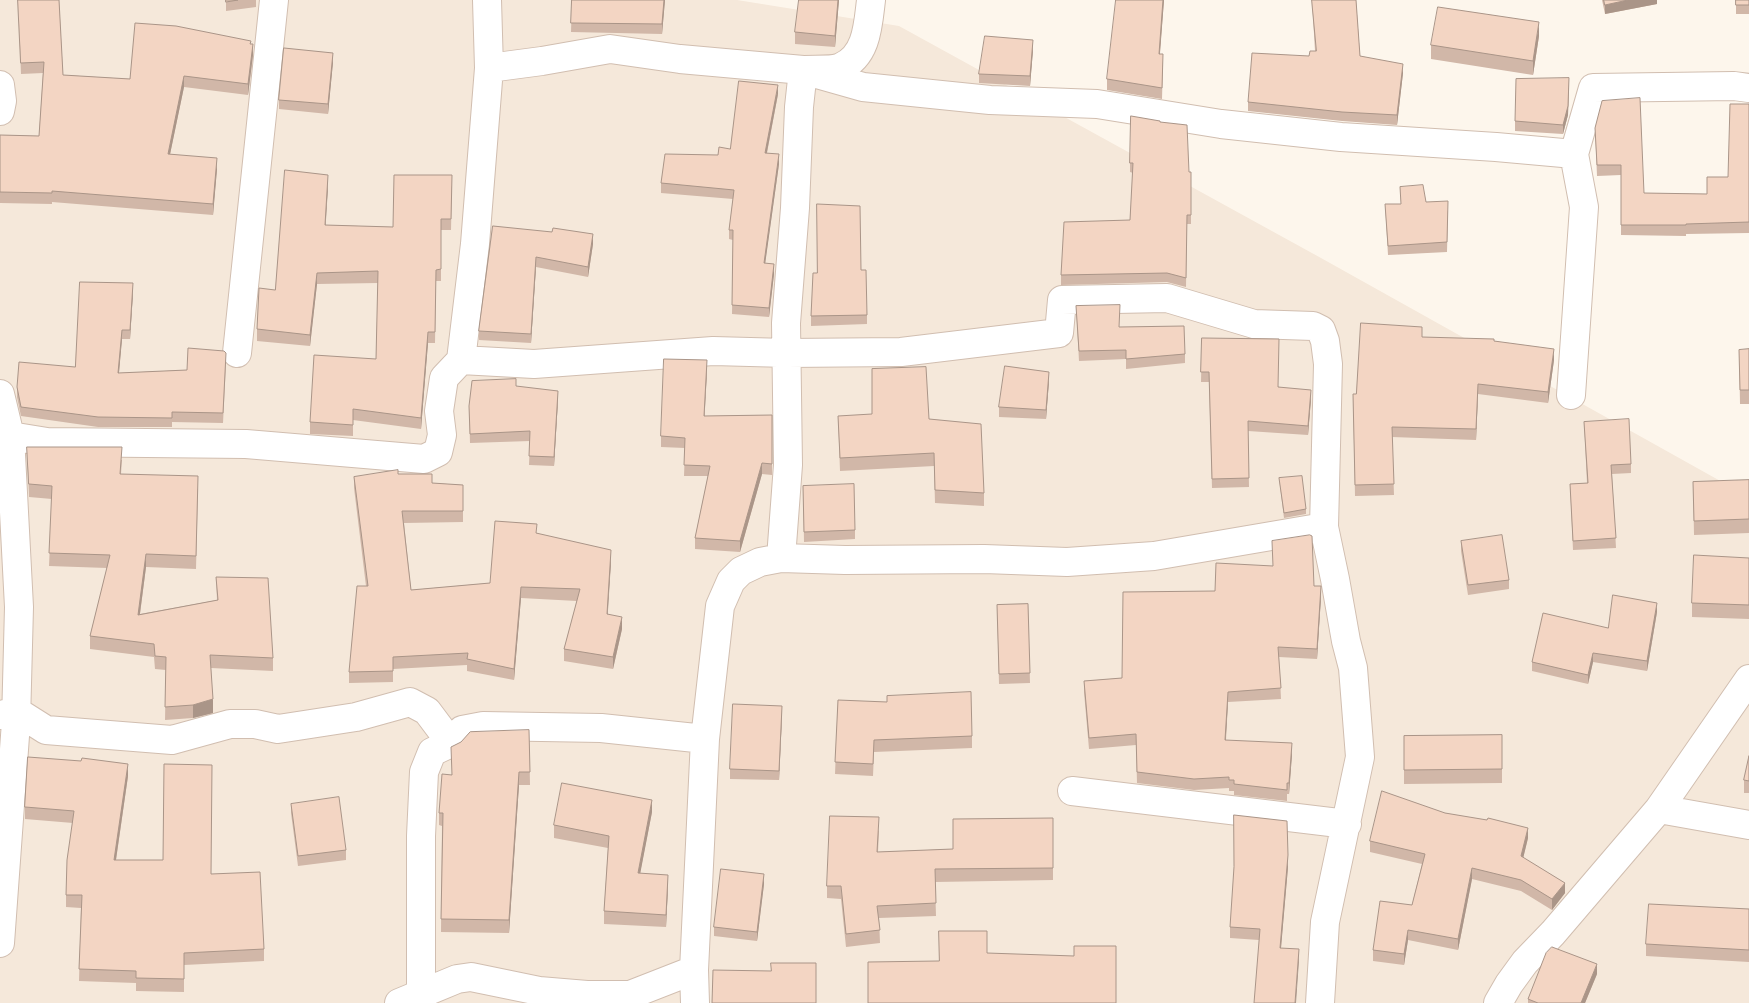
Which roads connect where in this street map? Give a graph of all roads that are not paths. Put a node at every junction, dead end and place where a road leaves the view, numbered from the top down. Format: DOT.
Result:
graph roads {
  1 [pos="274,0"];
  2 [pos="487,0"];
  3 [pos="871,0"];
  4 [pos="488,68"];
  5 [pos="803,70"];
  6 [pos="0,84"];
  7 [pos="1749,88"];
  8 [pos="0,111"];
  9 [pos="1574,154"];
  10 [pos="237,353"];
  11 [pos="787,354"];
  12 [pos="461,360"];
  13 [pos="0,394"];
  14 [pos="1571,395"];
  15 [pos="10,436"];
  16 [pos="1324,527"];
  17 [pos="781,558"];
  18 [pos="1749,679"];
  19 [pos="8,713"];
  20 [pos="705,739"];
  21 [pos="451,744"];
  22 [pos="1072,792"];
  23 [pos="1659,809"];
  24 [pos="1347,824"];
  25 [pos="1749,824"];
  26 [pos="0,943"];
  27 [pos="694,970"];
  28 [pos="410,998"];
  29 [pos="636,999"];
  30 [pos="695,1003"];
  31 [pos="1320,1003"];
  32 [pos="1498,1003"];
  1 -- 10 [label="street"];
  2 -- 4 [label="street"];
  3 -- 5 [label="street"];
  4 -- 5 [label="street"];
  4 -- 12 [label="street"];
  5 -- 9 [label="street"];
  5 -- 11 [label="street"];
  6 -- 8 [label="street"];
  7 -- 9 [label="street"];
  9 -- 14 [label="street"];
  11 -- 12 [label="street"];
  11 -- 16 [label="street"];
  11 -- 17 [label="street"];
  12 -- 15 [label="street"];
  13 -- 15 [label="street"];
  15 -- 19 [label="street"];
  16 -- 17 [label="street"];
  16 -- 24 [label="street"];
  17 -- 20 [label="street"];
  18 -- 23 [label="street"];
  19 -- 21 [label="street"];
  19 -- 26 [label="street"];
  20 -- 21 [label="street"];
  20 -- 27 [label="street"];
  21 -- 28 [label="street"];
  22 -- 24 [label="street"];
  23 -- 25 [label="street"];
  23 -- 32 [label="street"];
  24 -- 31 [label="street"];
  27 -- 29 [label="street"];
  27 -- 30 [label="street"];
  28 -- 29 [label="street"];
}
